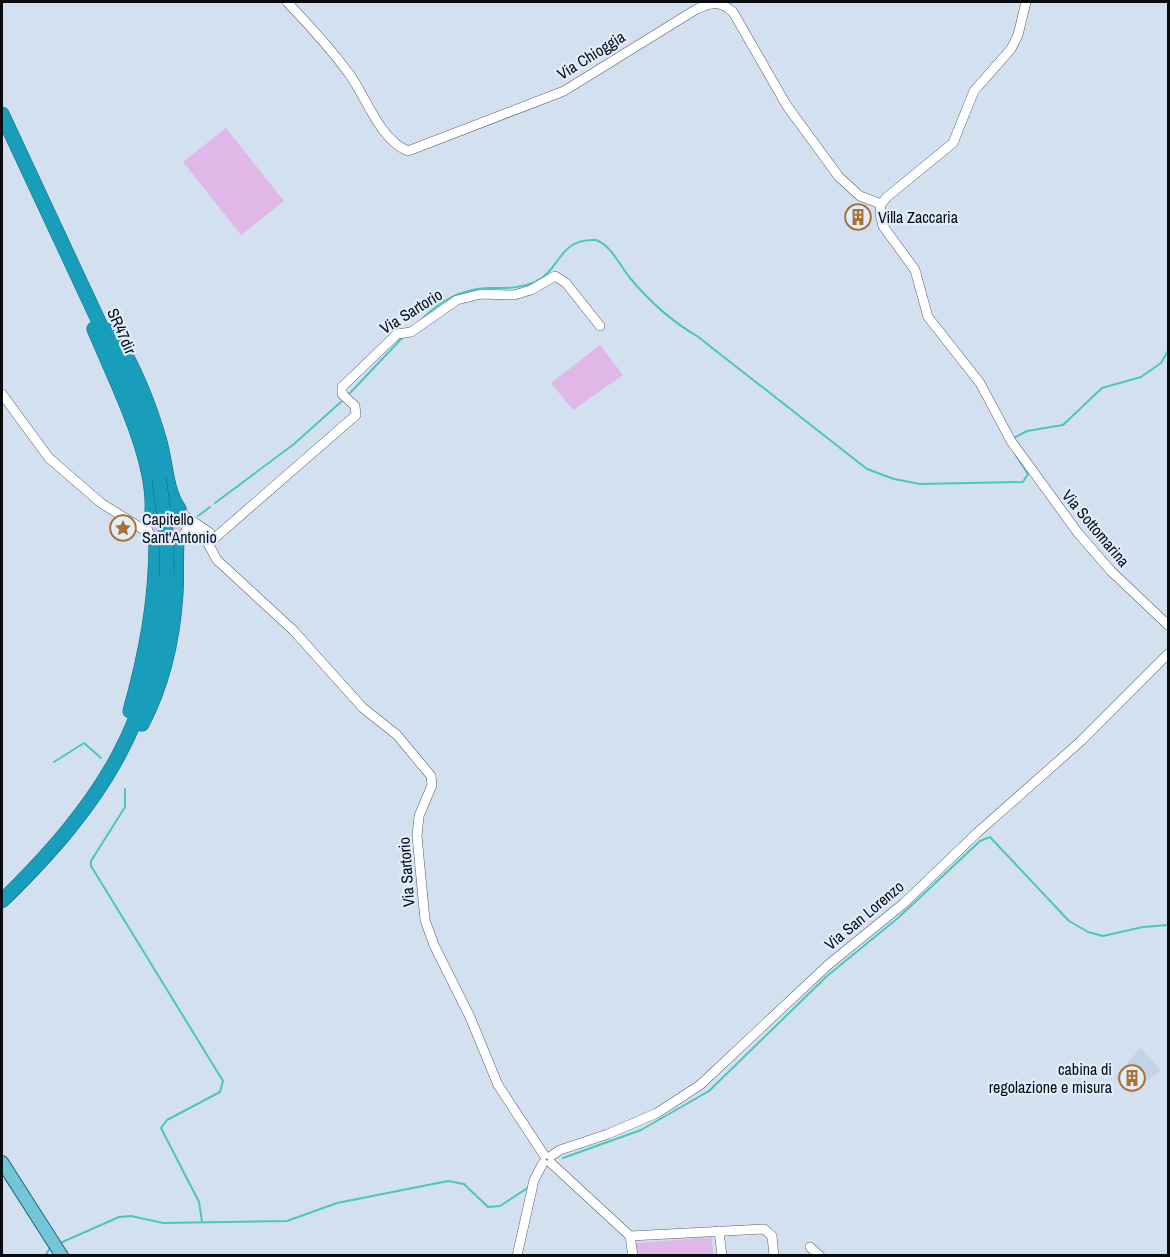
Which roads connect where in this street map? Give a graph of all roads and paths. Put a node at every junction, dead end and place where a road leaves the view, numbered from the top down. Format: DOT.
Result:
graph roads {
  1 [pos="287,2"];
  2 [pos="1026,2"];
  3 [pos="2,114"];
  4 [pos="881,204"];
  5 [pos="69,256"];
  6 [pos="600,326"];
  7 [pos="2,394"];
  8 [pos="182,512"];
  9 [pos="151,513"];
  10 [pos="129,521"];
  11 [pos="152,538"];
  12 [pos="181,538"];
  13 [pos="212,542"];
  14 [pos="1168,625"];
  15 [pos="1168,654"];
  16 [pos="92,801"];
  17 [pos="2,901"];
  18 [pos="547,1159"];
  19 [pos="2,1162"];
  20 [pos="719,1231"];
  21 [pos="630,1236"];
  22 [pos="810,1247"];
  23 [pos="57,1249"];
  24 [pos="517,1256"];
  25 [pos="633,1256"];
  26 [pos="722,1256"];
  27 [pos="774,1256"];
  28 [pos="820,1256"];
  1 -- 4 [label="street, Via Chioggia"];
  2 -- 4 [label="street"];
  3 -- 5 [label="highway, SR47dir / SR47dir"];
  4 -- 14 [label="street, Via Sottomarina"];
  5 -- 8 [label="highway"];
  5 -- 9 [label="highway"];
  5 -- 16 [label="highway, SR47dir / SR47dir, bridge"];
  6 -- 13 [label="street, Via Sartorio"];
  7 -- 10 [label="street"];
  8 -- 9 [label="street"];
  8 -- 12 [label="street"];
  8 -- 13 [label="street, Via Sartorio"];
  9 -- 10 [label="street"];
  9 -- 11 [label="street"];
  10 -- 11 [label="street"];
  11 -- 12 [label="street"];
  11 -- 16 [label="highway"];
  12 -- 13 [label="street"];
  12 -- 16 [label="highway"];
  13 -- 18 [label="street, Via Sartorio"];
  15 -- 18 [label="street, Via San Lorenzo"];
  16 -- 17 [label="highway, SR47dir"];
  18 -- 21 [label="street"];
  18 -- 24 [label="street"];
  19 -- 23 [label="main road"];
  20 -- 21 [label="street"];
  20 -- 26 [label="street"];
  20 -- 27 [label="street"];
  21 -- 25 [label="street"];
  22 -- 28 [label="street"];
}
